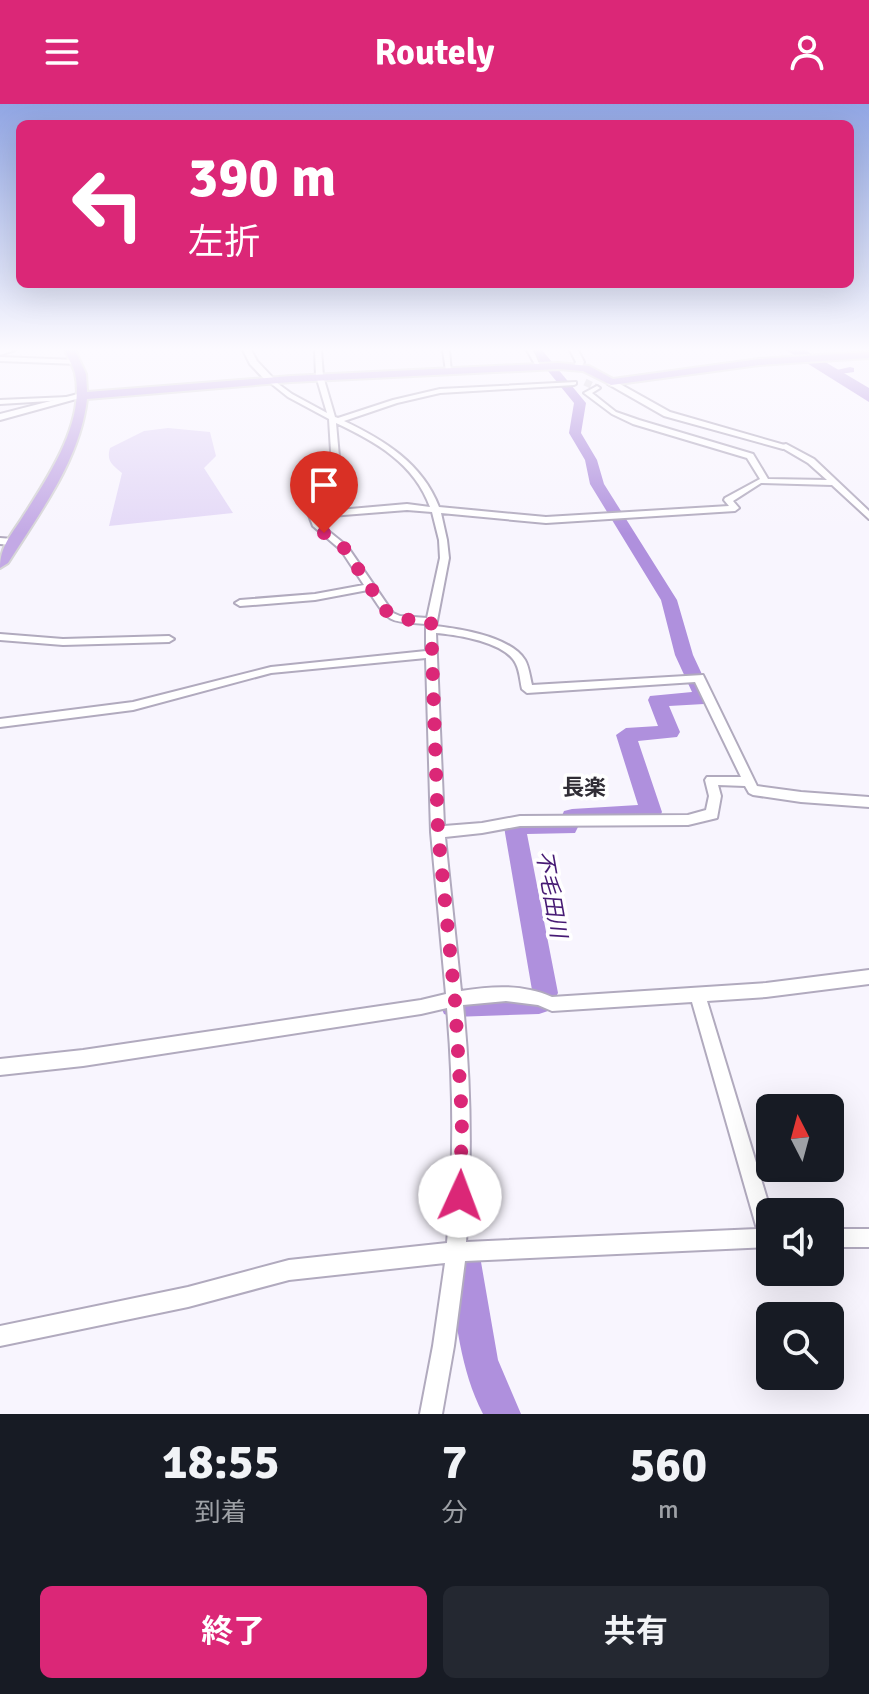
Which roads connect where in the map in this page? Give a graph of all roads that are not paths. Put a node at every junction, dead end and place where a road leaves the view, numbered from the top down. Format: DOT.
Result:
graph roads {
  1 [pos="20,411"];
  2 [pos="79,411"];
  3 [pos="324,411"];
  4 [pos="333,411"];
  5 [pos="360,411"];
  6 [pos="611,411"];
  7 [pos="662,411"];
  8 [pos="0,417"];
  9 [pos="336,418"];
  10 [pos="783,446"];
  11 [pos="765,480"];
  12 [pos="832,483"];
  13 [pos="436,510"];
  14 [pos="313,515"];
  15 [pos="869,516"];
  16 [pos="6,541"];
  17 [pos="0,563"];
  18 [pos="371,587"];
  19 [pos="240,603"];
  20 [pos="431,625"];
  21 [pos="0,637"];
  22 [pos="169,639"];
  23 [pos="432,654"];
  24 [pos="0,723"];
  25 [pos="749,782"];
  26 [pos="869,802"];
  27 [pos="438,832"];
  28 [pos="869,977"];
  29 [pos="698,996"];
  30 [pos="455,1003"];
  31 [pos="0,1067"];
  32 [pos="758,1198"];
  33 [pos="844,1238"];
  34 [pos="869,1238"];
  35 [pos="756,1239"];
  36 [pos="457,1252"];
  37 [pos="0,1336"];
  38 [pos="431,1414"];
  1 -- 8 [label="main road"];
  2 -- 16 [label="main road"];
  3 -- 9 [label="street"];
  4 -- 9 [label="street"];
  5 -- 9 [label="street"];
  6 -- 11 [label="street"];
  7 -- 10 [label="street"];
  9 -- 13 [label="street"];
  9 -- 14 [label="street"];
  10 -- 12 [label="street"];
  11 -- 12 [label="street"];
  11 -- 13 [label="street"];
  12 -- 15 [label="street"];
  13 -- 14 [label="street"];
  13 -- 20 [label="street"];
  14 -- 18 [label="street"];
  16 -- 17 [label="main road"];
  18 -- 19 [label="street"];
  18 -- 20 [label="street"];
  20 -- 23 [label="street"];
  20 -- 25 [label="street"];
  21 -- 22 [label="street"];
  23 -- 24 [label="street"];
  23 -- 27 [label="street"];
  25 -- 26 [label="street"];
  25 -- 27 [label="street"];
  27 -- 30 [label="street"];
  28 -- 29 [label="street"];
  29 -- 30 [label="street"];
  29 -- 32 [label="street"];
  30 -- 31 [label="street"];
  30 -- 36 [label="street"];
  33 -- 34 [label="street"];
  35 -- 36 [label="street"];
  36 -- 37 [label="street"];
  36 -- 38 [label="street"];
}
